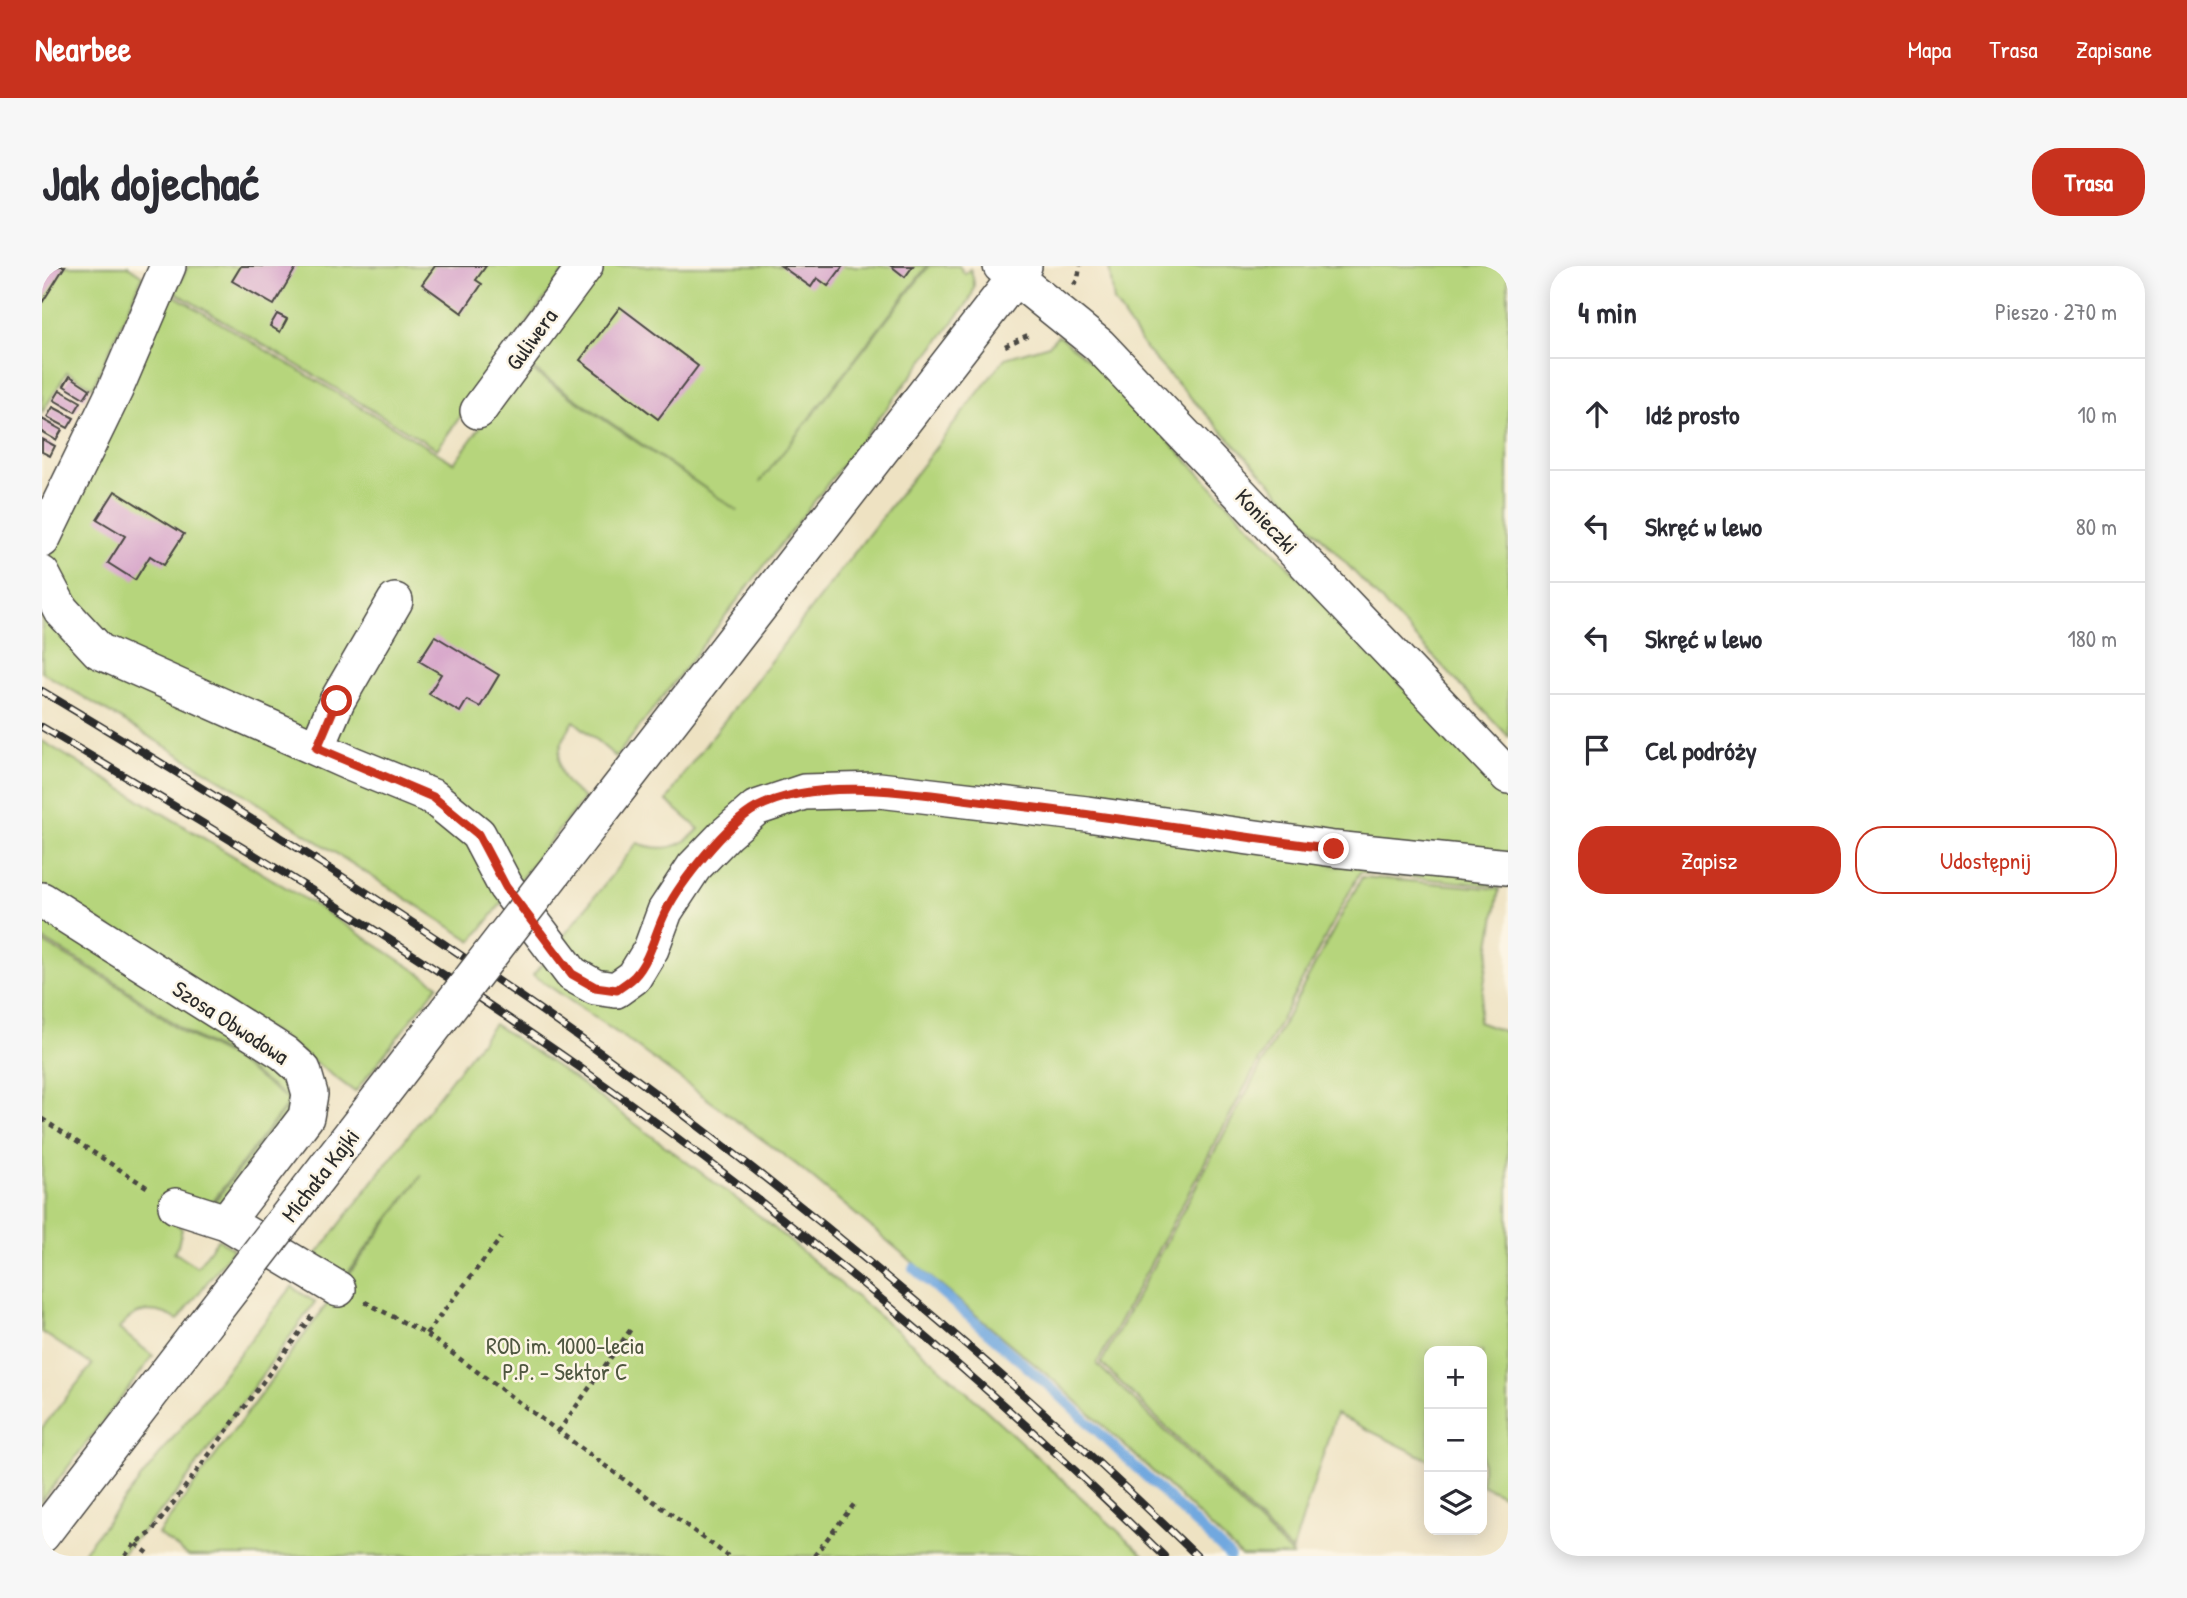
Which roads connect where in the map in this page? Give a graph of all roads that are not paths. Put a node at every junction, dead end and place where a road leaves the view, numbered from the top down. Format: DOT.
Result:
graph roads {
  1 [pos="168,266"];
  2 [pos="585,266"];
  3 [pos="1013,270"];
  4 [pos="478,411"];
  5 [pos="42,540"];
  6 [pos="42,574"];
  7 [pos="395,601"];
  8 [pos="317,748"];
  9 [pos="1508,776"];
  10 [pos="1508,867"];
  11 [pos="42,900"];
  12 [pos="176,1206"];
  13 [pos="226,1222"];
  14 [pos="336,1288"];
  15 [pos="42,1535"];
  1 -- 5 [label="street"];
  2 -- 4 [label="street, Guliwera"];
  3 -- 9 [label="street, Konieczki"];
  3 -- 15 [label="street, Michała Kajki, bridge"];
  6 -- 8 [label="street"];
  7 -- 8 [label="street"];
  8 -- 10 [label="street"];
  11 -- 13 [label="street, Szosa Obwodowa"];
  12 -- 13 [label="street"];
  13 -- 14 [label="street"];
}
